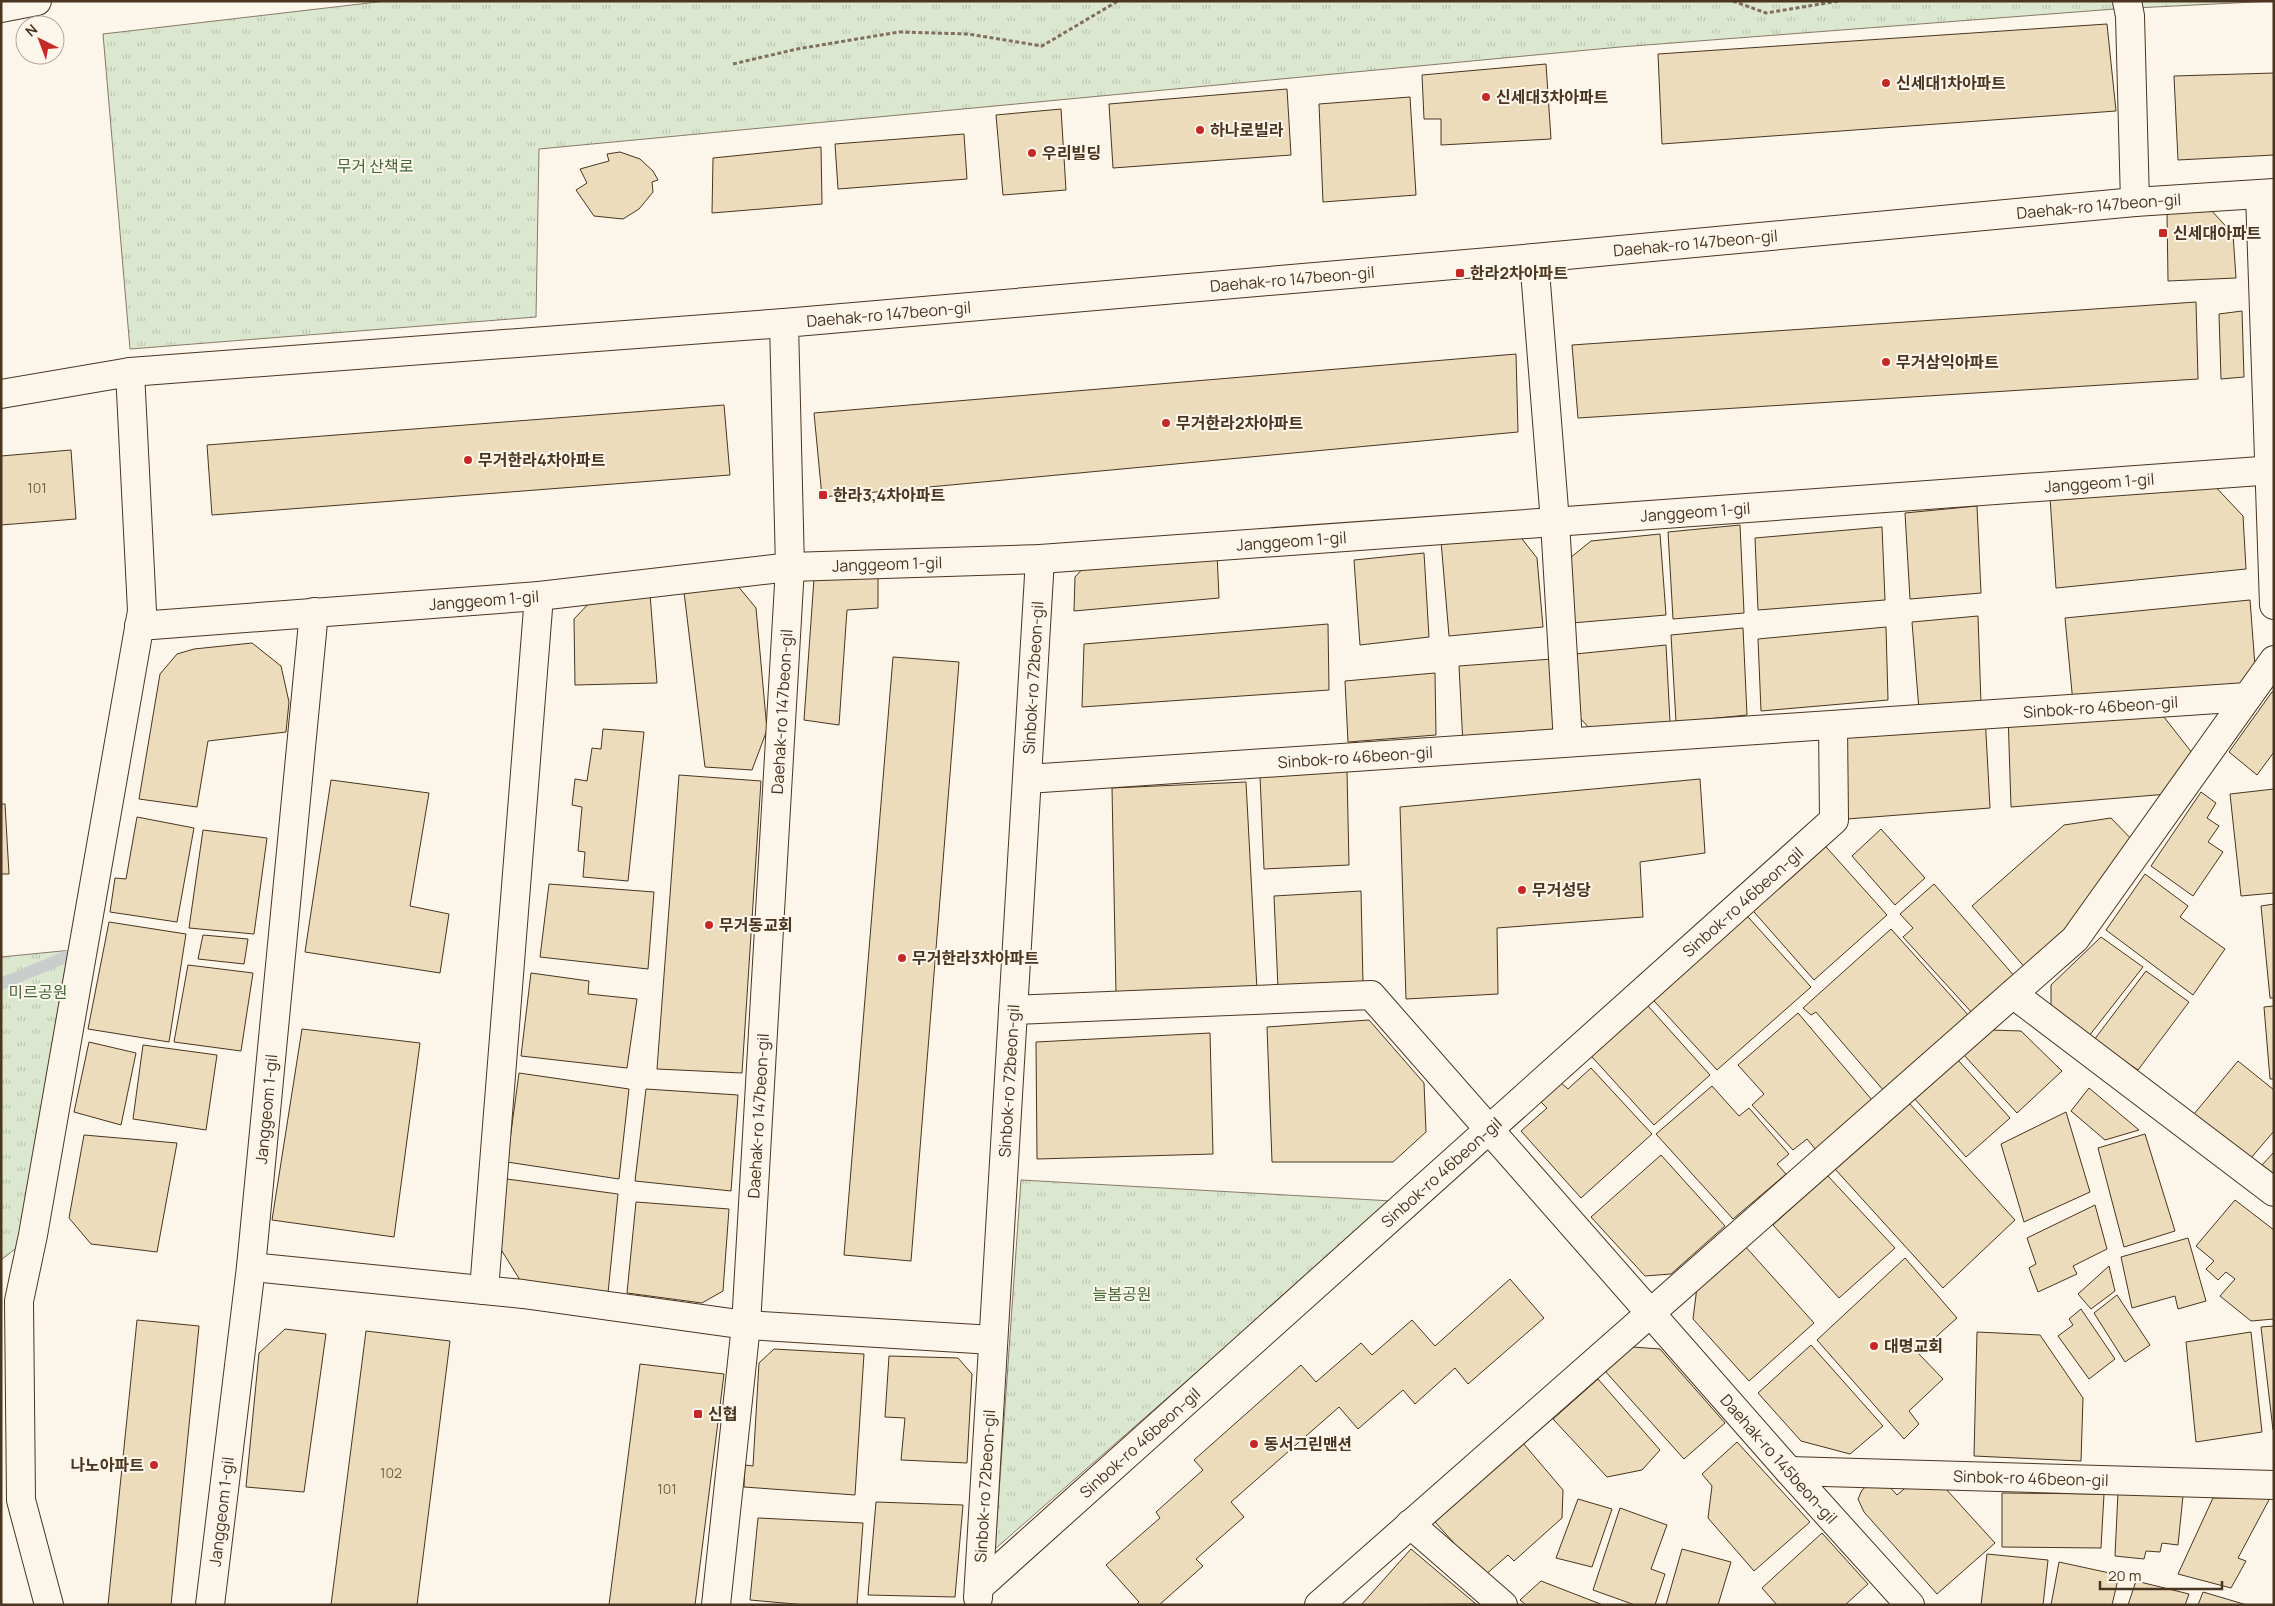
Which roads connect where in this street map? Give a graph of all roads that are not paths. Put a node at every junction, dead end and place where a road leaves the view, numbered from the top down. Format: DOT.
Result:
graph roads {
  1 [pos="37,1"];
  2 [pos="2127,1"];
  3 [pos="1,8"];
  4 [pos="2267,194"];
  5 [pos="2136,202"];
  6 [pos="1534,258"];
  7 [pos="784,323"];
  8 [pos="130,372"];
  9 [pos="1,394"];
  10 [pos="2271,471"];
  11 [pos="1555,522"];
  12 [pos="1040,559"];
  13 [pos="790,567"];
  14 [pos="539,596"];
  15 [pos="2274,605"];
  16 [pos="314,612"];
  17 [pos="139,626"];
  18 [pos="2274,660"];
  19 [pos="2248,697"];
  20 [pos="1834,725"];
  21 [pos="1568,742"];
  22 [pos="1027,779"];
  23 [pos="2013,994"];
  24 [pos="1013,1010"];
  25 [pos="1489,1129"];
  26 [pos="2274,1192"];
  27 [pos="251,1267"];
  28 [pos="484,1290"];
  29 [pos="1650,1313"];
  30 [pos="746,1325"];
  31 [pos="993,1340"];
  32 [pos="1789,1471"];
  33 [pos="2274,1485"];
  34 [pos="1410,1524"];
  35 [pos="978,1596"];
  36 [pos="49,1605"];
  37 [pos="210,1605"];
  38 [pos="716,1605"];
  39 [pos="1319,1605"];
  40 [pos="1503,1605"];
  41 [pos="1910,1605"];
  1 -- 3 [label="main road"];
  2 -- 5 [label="main road"];
  4 -- 5 [label="main road, Daehak-ro 147beon-gil"];
  4 -- 10 [label="main road"];
  5 -- 6 [label="main road, Daehak-ro 147beon-gil"];
  6 -- 7 [label="main road, Daehak-ro 147beon-gil"];
  6 -- 11 [label="main road"];
  7 -- 8 [label="main road"];
  7 -- 13 [label="main road, Daehak-ro 147beon-gil"];
  8 -- 9 [label="main road"];
  8 -- 17 [label="main road"];
  10 -- 11 [label="main road, Janggeom 1-gil"];
  10 -- 15 [label="main road"];
  11 -- 12 [label="main road, Janggeom 1-gil"];
  11 -- 21 [label="main road"];
  12 -- 13 [label="main road, Janggeom 1-gil"];
  12 -- 22 [label="main road, Sinbok-ro 72beon-gil"];
  13 -- 14 [label="main road, Janggeom 1-gil"];
  13 -- 30 [label="main road, Daehak-ro 147beon-gil"];
  14 -- 16 [label="main road, Janggeom 1-gil"];
  14 -- 28 [label="main road"];
  16 -- 17 [label="main road, Janggeom 1-gil"];
  16 -- 27 [label="main road, Janggeom 1-gil"];
  17 -- 36 [label="main road"];
  18 -- 19 [label="main road"];
  19 -- 20 [label="main road, Sinbok-ro 46beon-gil"];
  19 -- 23 [label="main road"];
  20 -- 21 [label="main road, Sinbok-ro 46beon-gil"];
  20 -- 25 [label="main road, Sinbok-ro 46beon-gil"];
  21 -- 22 [label="main road, Sinbok-ro 46beon-gil"];
  22 -- 24 [label="main road, Sinbok-ro 72beon-gil"];
  23 -- 26 [label="main road"];
  23 -- 29 [label="main road"];
  24 -- 25 [label="main road, Daehak-ro 145beon-gil"];
  24 -- 31 [label="main road, Sinbok-ro 72beon-gil"];
  25 -- 29 [label="main road, Daehak-ro 145beon-gil"];
  25 -- 35 [label="main road, Sinbok-ro 46beon-gil"];
  27 -- 28 [label="main road"];
  27 -- 37 [label="main road, Janggeom 1-gil"];
  28 -- 30 [label="main road"];
  29 -- 32 [label="main road, Daehak-ro 145beon-gil"];
  29 -- 34 [label="main road"];
  30 -- 31 [label="main road"];
  30 -- 38 [label="main road, Daehak-ro 147beon-gil"];
  31 -- 35 [label="main road, Sinbok-ro 72beon-gil"];
  32 -- 33 [label="main road, Sinbok-ro 46beon-gil"];
  32 -- 41 [label="main road, Daehak-ro 145beon-gil"];
  34 -- 39 [label="main road"];
  34 -- 40 [label="main road"];
}
